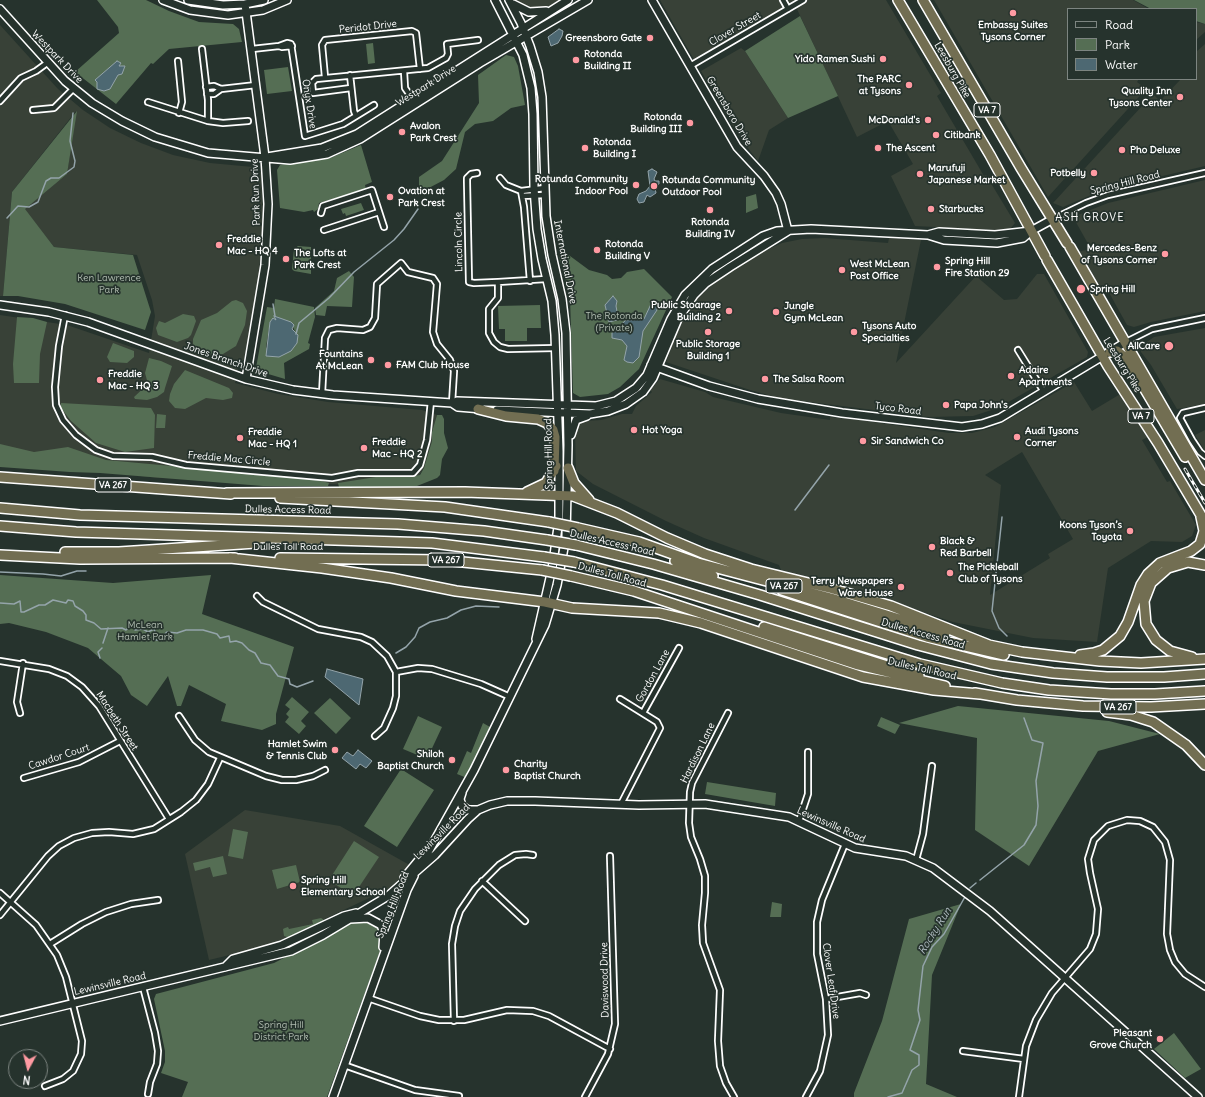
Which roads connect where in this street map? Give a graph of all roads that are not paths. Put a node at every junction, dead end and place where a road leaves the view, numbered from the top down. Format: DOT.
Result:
graph roads {
  1 [pos="163,0"];
  2 [pos="188,0"];
  3 [pos="264,0"];
  4 [pos="287,0"];
  5 [pos="495,0"];
  6 [pos="509,0"];
  7 [pos="568,0"];
  8 [pos="588,0"];
  9 [pos="652,0"];
  10 [pos="783,0"];
  11 [pos="803,0"];
  12 [pos="898,0"];
  13 [pos="923,0"];
  14 [pos="245,4"];
  15 [pos="556,8"];
  16 [pos="0,9"];
  17 [pos="788,9"];
  18 [pos="247,14"];
  19 [pos="524,28"];
  20 [pos="513,34"];
  21 [pos="527,36"];
  22 [pos="478,40"];
  23 [pos="517,41"];
  24 [pos="202,49"];
  25 [pos="252,49"];
  26 [pos="178,61"];
  27 [pos="47,63"];
  28 [pos="690,66"];
  29 [pos="420,69"];
  30 [pos="404,71"];
  31 [pos="350,75"];
  32 [pos="326,78"];
  33 [pos="256,85"];
  34 [pos="206,87"];
  35 [pos="74,88"];
  36 [pos="351,88"];
  37 [pos="221,89"];
  38 [pos="207,94"];
  39 [pos="0,101"];
  40 [pos="414,101"];
  41 [pos="148,102"];
  42 [pos="374,105"];
  43 [pos="33,110"];
  44 [pos="179,113"];
  45 [pos="356,116"];
  46 [pos="208,121"];
  47 [pos="248,121"];
  48 [pos="265,157"];
  49 [pos="477,173"];
  50 [pos="1205,173"];
  51 [pos="500,178"];
  52 [pos="534,192"];
  53 [pos="545,192"];
  54 [pos="521,193"];
  55 [pos="379,212"];
  56 [pos="321,213"];
  57 [pos="1053,219"];
  58 [pos="384,227"];
  59 [pos="324,230"];
  60 [pos="788,231"];
  61 [pos="1031,231"];
  62 [pos="546,279"];
  63 [pos="530,281"];
  64 [pos="498,282"];
  65 [pos="0,305"];
  66 [pos="65,315"];
  67 [pos="1205,318"];
  68 [pos="1126,342"];
  69 [pos="556,348"];
  70 [pos="1018,350"];
  71 [pos="1106,354"];
  72 [pos="654,367"];
  73 [pos="246,379"];
  74 [pos="1044,392"];
  75 [pos="322,394"];
  76 [pos="431,401"];
  77 [pos="452,403"];
  78 [pos="558,406"];
  79 [pos="568,406"];
  80 [pos="1205,408"];
  81 [pos="478,409"];
  82 [pos="600,413"];
  83 [pos="559,414"];
  84 [pos="568,414"];
  85 [pos="568,445"];
  86 [pos="1188,450"];
  87 [pos="559,451"];
  88 [pos="1205,456"];
  89 [pos="568,468"];
  90 [pos="1205,470"];
  91 [pos="554,471"];
  92 [pos="0,477"];
  93 [pos="1205,480"];
  94 [pos="1205,487"];
  95 [pos="227,493"];
  96 [pos="520,493"];
  97 [pos="563,495"];
  98 [pos="592,502"];
  99 [pos="0,508"];
  100 [pos="1199,512"];
  101 [pos="1205,522"];
  102 [pos="0,526"];
  103 [pos="578,528"];
  104 [pos="320,539"];
  105 [pos="0,555"];
  106 [pos="230,558"];
  107 [pos="1205,565"];
  108 [pos="744,576"];
  109 [pos="257,596"];
  110 [pos="549,603"];
  111 [pos="853,624"];
  112 [pos="989,645"];
  113 [pos="679,648"];
  114 [pos="1042,655"];
  115 [pos="1205,659"];
  116 [pos="0,661"];
  117 [pos="23,663"];
  118 [pos="1125,663"];
  119 [pos="396,672"];
  120 [pos="1205,674"];
  121 [pos="1205,691"];
  122 [pos="980,694"];
  123 [pos="508,696"];
  124 [pos="620,699"];
  125 [pos="1030,702"];
  126 [pos="1205,704"];
  127 [pos="643,713"];
  128 [pos="728,713"];
  129 [pos="20,714"];
  130 [pos="179,716"];
  131 [pos="375,736"];
  132 [pos="120,741"];
  133 [pos="808,752"];
  134 [pos="220,758"];
  135 [pos="1205,765"];
  136 [pos="932,766"];
  137 [pos="325,770"];
  138 [pos="24,778"];
  139 [pos="464,788"];
  140 [pos="689,803"];
  141 [pos="621,804"];
  142 [pos="478,810"];
  143 [pos="169,819"];
  144 [pos="799,821"];
  145 [pos="438,834"];
  146 [pos="845,844"];
  147 [pos="533,855"];
  148 [pos="610,856"];
  149 [pos="916,860"];
  150 [pos="417,871"];
  151 [pos="482,881"];
  152 [pos="0,893"];
  153 [pos="388,896"];
  154 [pos="158,900"];
  155 [pos="10,902"];
  156 [pos="360,912"];
  157 [pos="0,915"];
  158 [pos="350,920"];
  159 [pos="525,921"];
  160 [pos="329,923"];
  161 [pos="323,935"];
  162 [pos="50,944"];
  163 [pos="282,945"];
  164 [pos="278,955"];
  165 [pos="381,963"];
  166 [pos="225,967"];
  167 [pos="1066,977"];
  168 [pos="143,987"];
  169 [pos="1205,987"];
  170 [pos="866,995"];
  171 [pos="368,998"];
  172 [pos="826,999"];
  173 [pos="73,1004"];
  174 [pos="454,1020"];
  175 [pos="0,1021"];
  176 [pos="610,1049"];
  177 [pos="963,1051"];
  178 [pos="1024,1059"];
  179 [pos="344,1065"];
  180 [pos="48,1085"];
  181 [pos="148,1094"];
  182 [pos="459,1096"];
  183 [pos="333,1097"];
  184 [pos="585,1097"];
  185 [pos="734,1097"];
  186 [pos="806,1097"];
  187 [pos="1019,1097"];
  188 [pos="1198,1097"];
  1 -- 18 [label="main road"];
  2 -- 14 [label="main road"];
  3 -- 14 [label="main road"];
  4 -- 18 [label="main road"];
  5 -- 20 [label="main road, International Drive"];
  6 -- 15 [label="main road"];
  6 -- 19 [label="main road, International Drive"];
  7 -- 15 [label="main road, Westpark Drive"];
  8 -- 21 [label="main road, Westpark Drive"];
  9 -- 28 [label="main road, Greensboro Drive"];
  10 -- 17 [label="street"];
  11 -- 17 [label="street, Clover Street"];
  12 -- 61 [label="highway, Leesburg Pike / VA 7"];
  13 -- 57 [label="highway, Leesburg Pike / VA 7"];
  14 -- 18 [label="main road, Park Run Drive"];
  15 -- 19 [label="main road, Westpark Drive"];
  16 -- 27 [label="main road, Westpark Drive"];
  17 -- 28 [label="street, Clover Street"];
  18 -- 25 [label="main road, Park Run Drive"];
  19 -- 20 [label="main road, Westpark Drive"];
  19 -- 21 [label="main road, International Drive"];
  20 -- 23 [label="main road, International Drive"];
  20 -- 40 [label="main road, Westpark Drive"];
  21 -- 23 [label="main road, Westpark Drive"];
  21 -- 53 [label="main road, International Drive"];
  22 -- 29 [label="street"];
  23 -- 40 [label="main road, Westpark Drive"];
  23 -- 52 [label="main road, International Drive"];
  24 -- 34 [label="street"];
  25 -- 33 [label="main road, Park Run Drive"];
  25 -- 45 [label="street, Onyx Drive"];
  26 -- 44 [label="street"];
  27 -- 35 [label="main road, Westpark Drive"];
  27 -- 39 [label="street"];
  28 -- 60 [label="main road, Greensboro Drive"];
  29 -- 30 [label="street"];
  29 -- 32 [label="street, Peridot Drive"];
  30 -- 31 [label="street"];
  30 -- 40 [label="street"];
  31 -- 32 [label="street"];
  31 -- 36 [label="street"];
  32 -- 36 [label="street"];
  33 -- 37 [label="street"];
  33 -- 48 [label="main road, Park Run Drive"];
  34 -- 37 [label="street"];
  34 -- 38 [label="street"];
  35 -- 43 [label="street"];
  35 -- 48 [label="main road, Westpark Drive"];
  36 -- 45 [label="street"];
  37 -- 38 [label="street"];
  38 -- 46 [label="street"];
  40 -- 48 [label="main road, Westpark Drive"];
  41 -- 44 [label="street"];
  42 -- 45 [label="street, Onyx Drive"];
  44 -- 46 [label="street"];
  46 -- 47 [label="street"];
  48 -- 73 [label="main road, Park Run Drive"];
  49 -- 64 [label="street, Lincoln Circle"];
  50 -- 57 [label="street, Spring Hill Road"];
  51 -- 54 [label="street"];
  52 -- 53 [label="street"];
  52 -- 54 [label="street"];
  52 -- 62 [label="main road, International Drive"];
  53 -- 79 [label="main road, International Drive"];
  54 -- 63 [label="street"];
  55 -- 56 [label="street"];
  55 -- 58 [label="street"];
  55 -- 59 [label="street"];
  57 -- 61 [label="main road, Spring Hill Road"];
  57 -- 68 [label="highway, Leesburg Pike / VA 7"];
  60 -- 61 [label="main road, Spring Hill Road"];
  60 -- 72 [label="main road, Spring Hill Road"];
  61 -- 71 [label="highway, Leesburg Pike / VA 7"];
  62 -- 63 [label="street, Lincoln Circle"];
  62 -- 69 [label="main road, International Drive"];
  63 -- 64 [label="street, Lincoln Circle"];
  64 -- 69 [label="street"];
  65 -- 66 [label="main road, Jones Branch Drive"];
  66 -- 73 [label="main road, Jones Branch Drive"];
  66 -- 76 [label="street, Freddie Mac Circle"];
  67 -- 68 [label="street"];
  68 -- 71 [label="main road, Tyco Road"];
  68 -- 86 [label="highway, Leesburg Pike / VA 7"];
  69 -- 78 [label="main road, International Drive"];
  70 -- 74 [label="street"];
  71 -- 74 [label="main road, Tyco Road"];
  71 -- 94 [label="highway"];
  71 -- 100 [label="highway, Leesburg Pike / VA 7"];
  72 -- 74 [label="main road, Tyco Road"];
  72 -- 79 [label="main road, Spring Hill Road"];
  72 -- 82 [label="main road, Spring Hill Road"];
  73 -- 75 [label="main road, Jones Branch Drive"];
  75 -- 76 [label="main road, Jones Branch Drive"];
  75 -- 77 [label="street"];
  76 -- 77 [label="main road, Jones Branch Drive"];
  77 -- 78 [label="main road, Jones Branch Drive"];
  77 -- 81 [label="main road, Jones Branch Drive"];
  78 -- 79 [label="main road, Spring Hill Road"];
  78 -- 83 [label="main road, Spring Hill Road"];
  79 -- 84 [label="main road, International Drive"];
  80 -- 88 [label="street"];
  81 -- 83 [label="main road, Jones Branch Drive"];
  81 -- 91 [label="highway"];
  82 -- 84 [label="main road, Spring Hill Road"];
  82 -- 85 [label="main road"];
  83 -- 84 [label="main road, Jones Branch Drive"];
  83 -- 87 [label="main road, Spring Hill Road"];
  84 -- 85 [label="main road, Spring Hill Road"];
  85 -- 89 [label="main road, Spring Hill Road"];
  86 -- 90 [label="highway"];
  86 -- 93 [label="highway, Leesburg Pike / VA 7"];
  87 -- 91 [label="highway"];
  87 -- 97 [label="main road, Spring Hill Road"];
  89 -- 97 [label="main road, Spring Hill Road"];
  89 -- 98 [label="highway"];
  91 -- 96 [label="highway"];
  92 -- 95 [label="highway, VA 267"];
  95 -- 96 [label="highway"];
  95 -- 103 [label="highway, VA 267, bridge"];
  96 -- 97 [label="highway"];
  97 -- 98 [label="highway"];
  97 -- 110 [label="main road, Spring Hill Road"];
  98 -- 112 [label="highway"];
  99 -- 111 [label="highway, Dulles Access Road, bridge"];
  100 -- 101 [label="highway, Leesburg Pike / VA 7"];
  100 -- 114 [label="highway"];
  102 -- 104 [label="highway"];
  103 -- 108 [label="highway, VA 267"];
  103 -- 111 [label="highway"];
  104 -- 105 [label="highway"];
  104 -- 121 [label="highway, bridge"];
  105 -- 106 [label="highway, Dulles Toll Road / VA 267"];
  106 -- 110 [label="highway"];
  106 -- 122 [label="highway, Dulles Toll Road / VA 267, bridge"];
  107 -- 115 [label="highway"];
  108 -- 112 [label="highway, VA 267"];
  108 -- 118 [label="highway, VA 267"];
  109 -- 119 [label="street"];
  110 -- 122 [label="highway"];
  110 -- 123 [label="main road, Spring Hill Road"];
  111 -- 120 [label="highway, Dulles Access Road"];
  112 -- 114 [label="highway, VA 267"];
  113 -- 127 [label="street, Gordon Lane"];
  114 -- 118 [label="highway, VA 267"];
  115 -- 118 [label="highway, VA 267"];
  116 -- 117 [label="street, Macbeth Street"];
  117 -- 129 [label="street"];
  117 -- 132 [label="street, Macbeth Street"];
  119 -- 123 [label="street"];
  119 -- 131 [label="street"];
  122 -- 125 [label="highway, Dulles Toll Road / VA 267"];
  123 -- 139 [label="main road, Spring Hill Road"];
  124 -- 127 [label="street"];
  125 -- 126 [label="highway, Dulles Toll Road / VA 267"];
  125 -- 135 [label="highway"];
  127 -- 141 [label="street"];
  128 -- 140 [label="street, Hardison Lane"];
  130 -- 134 [label="street"];
  132 -- 138 [label="street, Cawdor Court"];
  132 -- 143 [label="street, Macbeth Street"];
  133 -- 144 [label="street"];
  134 -- 137 [label="street"];
  134 -- 143 [label="street"];
  136 -- 149 [label="street"];
  139 -- 142 [label="main road"];
  139 -- 145 [label="main road, Spring Hill Road"];
  140 -- 141 [label="main road, Lewinsville Road"];
  140 -- 144 [label="main road, Lewinsville Road"];
  140 -- 185 [label="street, Hardison Lane"];
  141 -- 142 [label="main road, Lewinsville Road"];
  142 -- 150 [label="main road, Lewinsville Road"];
  143 -- 155 [label="street"];
  144 -- 146 [label="main road, Lewinsville Road"];
  145 -- 150 [label="main road, Spring Hill Road"];
  145 -- 153 [label="main road"];
  146 -- 149 [label="main road, Lewinsville Road"];
  146 -- 172 [label="street, Clover Leaf Drive"];
  147 -- 151 [label="street"];
  148 -- 176 [label="street, Daviswood Drive"];
  149 -- 167 [label="main road, Lewinsville Road"];
  150 -- 153 [label="main road, Lewinsville Road"];
  150 -- 165 [label="main road, Spring Hill Road"];
  151 -- 159 [label="street"];
  151 -- 174 [label="street"];
  152 -- 155 [label="street"];
  153 -- 156 [label="main road, Lewinsville Road"];
  154 -- 162 [label="street"];
  155 -- 157 [label="street"];
  155 -- 162 [label="street"];
  156 -- 158 [label="main road, Lewinsville Road"];
  156 -- 160 [label="main road, Lewinsville Road"];
  158 -- 161 [label="main road, Lewinsville Road"];
  158 -- 165 [label="main road"];
  160 -- 161 [label="main road"];
  160 -- 163 [label="main road, Lewinsville Road"];
  161 -- 164 [label="main road, Lewinsville Road"];
  162 -- 173 [label="street"];
  163 -- 164 [label="main road"];
  163 -- 166 [label="main road, Lewinsville Road"];
  164 -- 166 [label="main road, Lewinsville Road"];
  165 -- 171 [label="main road, Spring Hill Road"];
  166 -- 168 [label="main road, Lewinsville Road"];
  167 -- 169 [label="street"];
  167 -- 178 [label="street"];
  167 -- 188 [label="main road, Lewinsville Road"];
  168 -- 173 [label="main road, Lewinsville Road"];
  168 -- 181 [label="street"];
  170 -- 172 [label="street"];
  171 -- 174 [label="street"];
  171 -- 179 [label="main road, Spring Hill Road"];
  172 -- 186 [label="street, Clover Leaf Drive"];
  173 -- 175 [label="main road, Lewinsville Road"];
  173 -- 180 [label="street"];
  174 -- 176 [label="street"];
  176 -- 184 [label="street, Daviswood Drive"];
  177 -- 178 [label="street"];
  178 -- 187 [label="street"];
  179 -- 182 [label="street"];
  179 -- 183 [label="main road, Spring Hill Road"];
}
